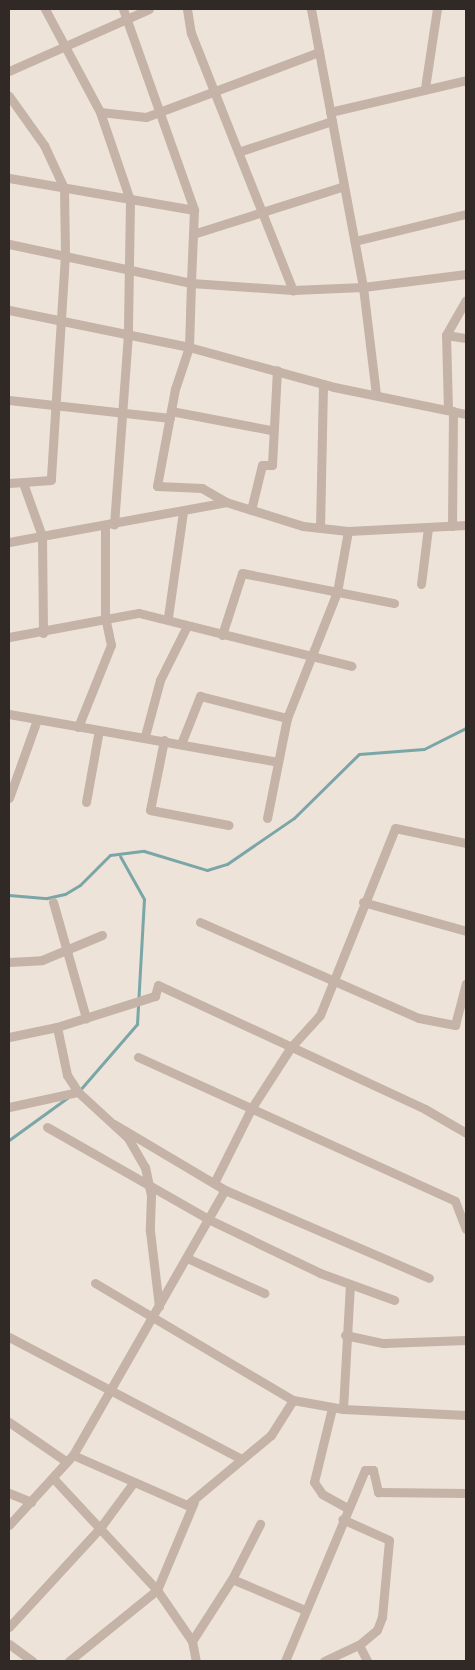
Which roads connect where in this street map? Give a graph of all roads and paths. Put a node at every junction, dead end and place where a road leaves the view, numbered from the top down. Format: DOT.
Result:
graph roads {
  1 [pos="45,9"];
  2 [pos="123,9"];
  3 [pos="149,9"];
  4 [pos="187,9"];
  5 [pos="311,9"];
  6 [pos="437,9"];
  7 [pos="125,19"];
  8 [pos="62,45"];
  9 [pos="319,52"];
  10 [pos="9,72"];
  11 [pos="466,80"];
  12 [pos="425,88"];
  13 [pos="216,90"];
  14 [pos="9,96"];
  15 [pos="100,112"];
  16 [pos="158,112"];
  17 [pos="331,117"];
  18 [pos="238,152"];
  19 [pos="9,178"];
  20 [pos="344,186"];
  21 [pos="64,188"];
  22 [pos="130,200"];
  23 [pos="194,210"];
  24 [pos="261,212"];
  25 [pos="466,214"];
  26 [pos="193,234"];
  27 [pos="354,241"];
  28 [pos="9,244"];
  29 [pos="65,255"];
  30 [pos="128,269"];
  31 [pos="466,274"];
  32 [pos="191,283"];
  33 [pos="363,287"];
  34 [pos="293,290"];
  35 [pos="466,300"];
  36 [pos="9,310"];
  37 [pos="62,322"];
  38 [pos="128,334"];
  39 [pos="446,336"];
  40 [pos="466,338"];
  41 [pos="189,346"];
  42 [pos="277,370"];
  43 [pos="323,384"];
  44 [pos="376,394"];
  45 [pos="9,400"];
  46 [pos="56,408"];
  47 [pos="451,410"];
  48 [pos="170,414"];
  49 [pos="466,414"];
  50 [pos="121,415"];
  51 [pos="271,430"];
  52 [pos="9,483"];
  53 [pos="23,483"];
  54 [pos="226,502"];
  55 [pos="251,510"];
  56 [pos="183,511"];
  57 [pos="109,525"];
  58 [pos="466,525"];
  59 [pos="452,526"];
  60 [pos="320,528"];
  61 [pos="428,528"];
  62 [pos="348,531"];
  63 [pos="42,536"];
  64 [pos="9,542"];
  65 [pos="421,584"];
  66 [pos="337,592"];
  67 [pos="394,603"];
  68 [pos="105,617"];
  69 [pos="168,617"];
  70 [pos="187,626"];
  71 [pos="42,633"];
  72 [pos="222,635"];
  73 [pos="9,637"];
  74 [pos="312,657"];
  75 [pos="352,666"];
  76 [pos="9,714"];
  77 [pos="287,718"];
  78 [pos="37,720"];
  79 [pos="78,727"];
  80 [pos="99,730"];
  81 [pos="145,736"];
  82 [pos="164,740"];
  83 [pos="181,744"];
  84 [pos="278,762"];
  85 [pos="11,787"];
  86 [pos="9,798"];
  87 [pos="86,802"];
  88 [pos="267,818"];
  89 [pos="229,825"];
  90 [pos="466,843"];
  91 [pos="53,902"];
  92 [pos="363,902"];
  93 [pos="200,922"];
  94 [pos="466,931"];
  95 [pos="102,935"];
  96 [pos="65,948"];
  97 [pos="9,962"];
  98 [pos="335,982"];
  99 [pos="466,983"];
  100 [pos="86,1018"];
  101 [pos="58,1028"];
  102 [pos="9,1037"];
  103 [pos="291,1047"];
  104 [pos="138,1057"];
  105 [pos="78,1092"];
  106 [pos="9,1107"];
  107 [pos="251,1109"];
  108 [pos="114,1124"];
  109 [pos="48,1127"];
  110 [pos="466,1133"];
  111 [pos="214,1183"];
  112 [pos="150,1188"];
  113 [pos="225,1190"];
  114 [pos="208,1219"];
  115 [pos="466,1229"];
  116 [pos="187,1258"];
  117 [pos="429,1278"];
  118 [pos="95,1283"];
  119 [pos="350,1284"];
  120 [pos="264,1293"];
  121 [pos="394,1300"];
  122 [pos="160,1306"];
  123 [pos="153,1318"];
  124 [pos="344,1334"];
  125 [pos="9,1337"];
  126 [pos="466,1340"];
  127 [pos="113,1388"];
  128 [pos="293,1400"];
  129 [pos="332,1408"];
  130 [pos="343,1409"];
  131 [pos="466,1415"];
  132 [pos="9,1422"];
  133 [pos="70,1458"];
  134 [pos="241,1459"];
  135 [pos="54,1478"];
  136 [pos="133,1483"];
  137 [pos="9,1493"];
  138 [pos="466,1493"];
  139 [pos="31,1502"];
  140 [pos="194,1502"];
  141 [pos="347,1508"];
  142 [pos="342,1519"];
  143 [pos="260,1524"];
  144 [pos="9,1525"];
  145 [pos="100,1528"];
  146 [pos="232,1579"];
  147 [pos="157,1590"];
  148 [pos="305,1610"];
  149 [pos="9,1627"];
  150 [pos="192,1641"];
  151 [pos="9,1644"];
  152 [pos="360,1646"];
  153 [pos="32,1661"];
  154 [pos="69,1661"];
  155 [pos="196,1661"];
  156 [pos="285,1661"];
  157 [pos="324,1661"];
  158 [pos="367,1661"];
  1 -- 8 [label="street"];
  2 -- 7 [label="street"];
  3 -- 7 [label="street"];
  4 -- 13 [label="street"];
  5 -- 9 [label="street"];
  6 -- 12 [label="street"];
  7 -- 8 [label="street"];
  7 -- 16 [label="street"];
  8 -- 10 [label="street"];
  8 -- 15 [label="street"];
  9 -- 13 [label="street"];
  9 -- 17 [label="street"];
  11 -- 12 [label="street"];
  12 -- 17 [label="street"];
  13 -- 16 [label="street"];
  13 -- 18 [label="street"];
  14 -- 21 [label="street"];
  15 -- 16 [label="street"];
  15 -- 22 [label="street"];
  16 -- 23 [label="street"];
  17 -- 18 [label="street"];
  17 -- 20 [label="street"];
  18 -- 24 [label="street"];
  19 -- 21 [label="street"];
  20 -- 24 [label="street"];
  20 -- 27 [label="street"];
  21 -- 22 [label="street"];
  21 -- 29 [label="street"];
  22 -- 23 [label="street"];
  22 -- 30 [label="street"];
  23 -- 26 [label="street"];
  24 -- 26 [label="street"];
  24 -- 34 [label="street"];
  25 -- 27 [label="street"];
  26 -- 32 [label="street"];
  27 -- 33 [label="street"];
  28 -- 29 [label="street"];
  29 -- 30 [label="street"];
  29 -- 37 [label="street"];
  30 -- 32 [label="street"];
  30 -- 38 [label="street"];
  31 -- 33 [label="street"];
  32 -- 34 [label="street"];
  32 -- 41 [label="street"];
  33 -- 34 [label="street"];
  33 -- 44 [label="street"];
  35 -- 39 [label="street"];
  36 -- 37 [label="street"];
  37 -- 38 [label="street"];
  37 -- 46 [label="street"];
  38 -- 41 [label="street"];
  38 -- 50 [label="street"];
  39 -- 40 [label="street"];
  39 -- 47 [label="street"];
  41 -- 42 [label="street"];
  41 -- 48 [label="street"];
  42 -- 43 [label="street"];
  42 -- 51 [label="street"];
  43 -- 44 [label="street"];
  43 -- 60 [label="street"];
  44 -- 47 [label="street"];
  45 -- 46 [label="street"];
  46 -- 50 [label="street"];
  46 -- 53 [label="street"];
  47 -- 49 [label="street"];
  47 -- 59 [label="street"];
  48 -- 50 [label="street"];
  48 -- 51 [label="street"];
  48 -- 54 [label="street"];
  50 -- 57 [label="street"];
  51 -- 55 [label="street"];
  52 -- 53 [label="street"];
  53 -- 63 [label="street"];
  54 -- 55 [label="street"];
  54 -- 56 [label="street"];
  55 -- 60 [label="street"];
  56 -- 57 [label="street"];
  56 -- 69 [label="street"];
  57 -- 63 [label="street"];
  57 -- 68 [label="street"];
  58 -- 59 [label="street"];
  59 -- 61 [label="street"];
  60 -- 62 [label="street"];
  61 -- 62 [label="street"];
  61 -- 65 [label="street"];
  62 -- 66 [label="street"];
  63 -- 64 [label="street"];
  63 -- 71 [label="street"];
  66 -- 67 [label="street"];
  66 -- 72 [label="street"];
  66 -- 74 [label="street"];
  68 -- 69 [label="street"];
  68 -- 71 [label="street"];
  68 -- 79 [label="street"];
  69 -- 70 [label="street"];
  70 -- 72 [label="street"];
  70 -- 81 [label="street"];
  71 -- 73 [label="street"];
  72 -- 74 [label="street"];
  74 -- 75 [label="street"];
  74 -- 77 [label="street"];
  76 -- 78 [label="street"];
  77 -- 83 [label="street"];
  77 -- 84 [label="street"];
  78 -- 79 [label="street"];
  78 -- 85 [label="street"];
  79 -- 80 [label="street"];
  80 -- 81 [label="street"];
  80 -- 87 [label="street"];
  81 -- 82 [label="street"];
  82 -- 83 [label="street"];
  82 -- 89 [label="street"];
  83 -- 84 [label="street"];
  84 -- 88 [label="street"];
  85 -- 86 [label="street"];
  90 -- 92 [label="street"];
  91 -- 96 [label="street"];
  92 -- 94 [label="street"];
  92 -- 98 [label="street"];
  93 -- 98 [label="street"];
  95 -- 96 [label="street"];
  96 -- 97 [label="street"];
  96 -- 100 [label="street"];
  98 -- 99 [label="street"];
  98 -- 103 [label="street"];
  100 -- 101 [label="street"];
  100 -- 103 [label="street"];
  101 -- 102 [label="street"];
  101 -- 105 [label="street"];
  103 -- 107 [label="street"];
  103 -- 110 [label="street"];
  104 -- 107 [label="street"];
  105 -- 106 [label="street"];
  105 -- 108 [label="street"];
  107 -- 111 [label="street"];
  107 -- 115 [label="street"];
  108 -- 111 [label="street"];
  108 -- 112 [label="street"];
  109 -- 112 [label="street"];
  111 -- 113 [label="street"];
  112 -- 114 [label="street"];
  112 -- 122 [label="street"];
  113 -- 114 [label="street"];
  113 -- 117 [label="street"];
  114 -- 116 [label="street"];
  114 -- 119 [label="street"];
  116 -- 120 [label="street"];
  116 -- 122 [label="street"];
  118 -- 123 [label="street"];
  119 -- 121 [label="street"];
  119 -- 124 [label="street"];
  122 -- 123 [label="street"];
  123 -- 127 [label="street"];
  123 -- 128 [label="street"];
  124 -- 126 [label="street"];
  124 -- 130 [label="street"];
  125 -- 127 [label="street"];
  127 -- 133 [label="street"];
  127 -- 134 [label="street"];
  128 -- 129 [label="street"];
  128 -- 134 [label="street"];
  129 -- 130 [label="street"];
  129 -- 141 [label="street"];
  130 -- 131 [label="street"];
  132 -- 133 [label="street"];
  133 -- 135 [label="street"];
  133 -- 136 [label="street"];
  134 -- 140 [label="street"];
  135 -- 139 [label="street"];
  135 -- 145 [label="street"];
  136 -- 140 [label="street"];
  136 -- 145 [label="street"];
  137 -- 139 [label="street"];
  138 -- 141 [label="street"];
  139 -- 144 [label="street"];
  140 -- 147 [label="street"];
  141 -- 142 [label="street"];
  142 -- 148 [label="street"];
  142 -- 152 [label="street"];
  143 -- 146 [label="street"];
  145 -- 147 [label="street"];
  145 -- 149 [label="street"];
  146 -- 148 [label="street"];
  146 -- 150 [label="street"];
  147 -- 150 [label="street"];
  147 -- 154 [label="street"];
  148 -- 156 [label="street"];
  150 -- 155 [label="street"];
  151 -- 153 [label="street"];
  152 -- 157 [label="street"];
  152 -- 158 [label="street"];
}
